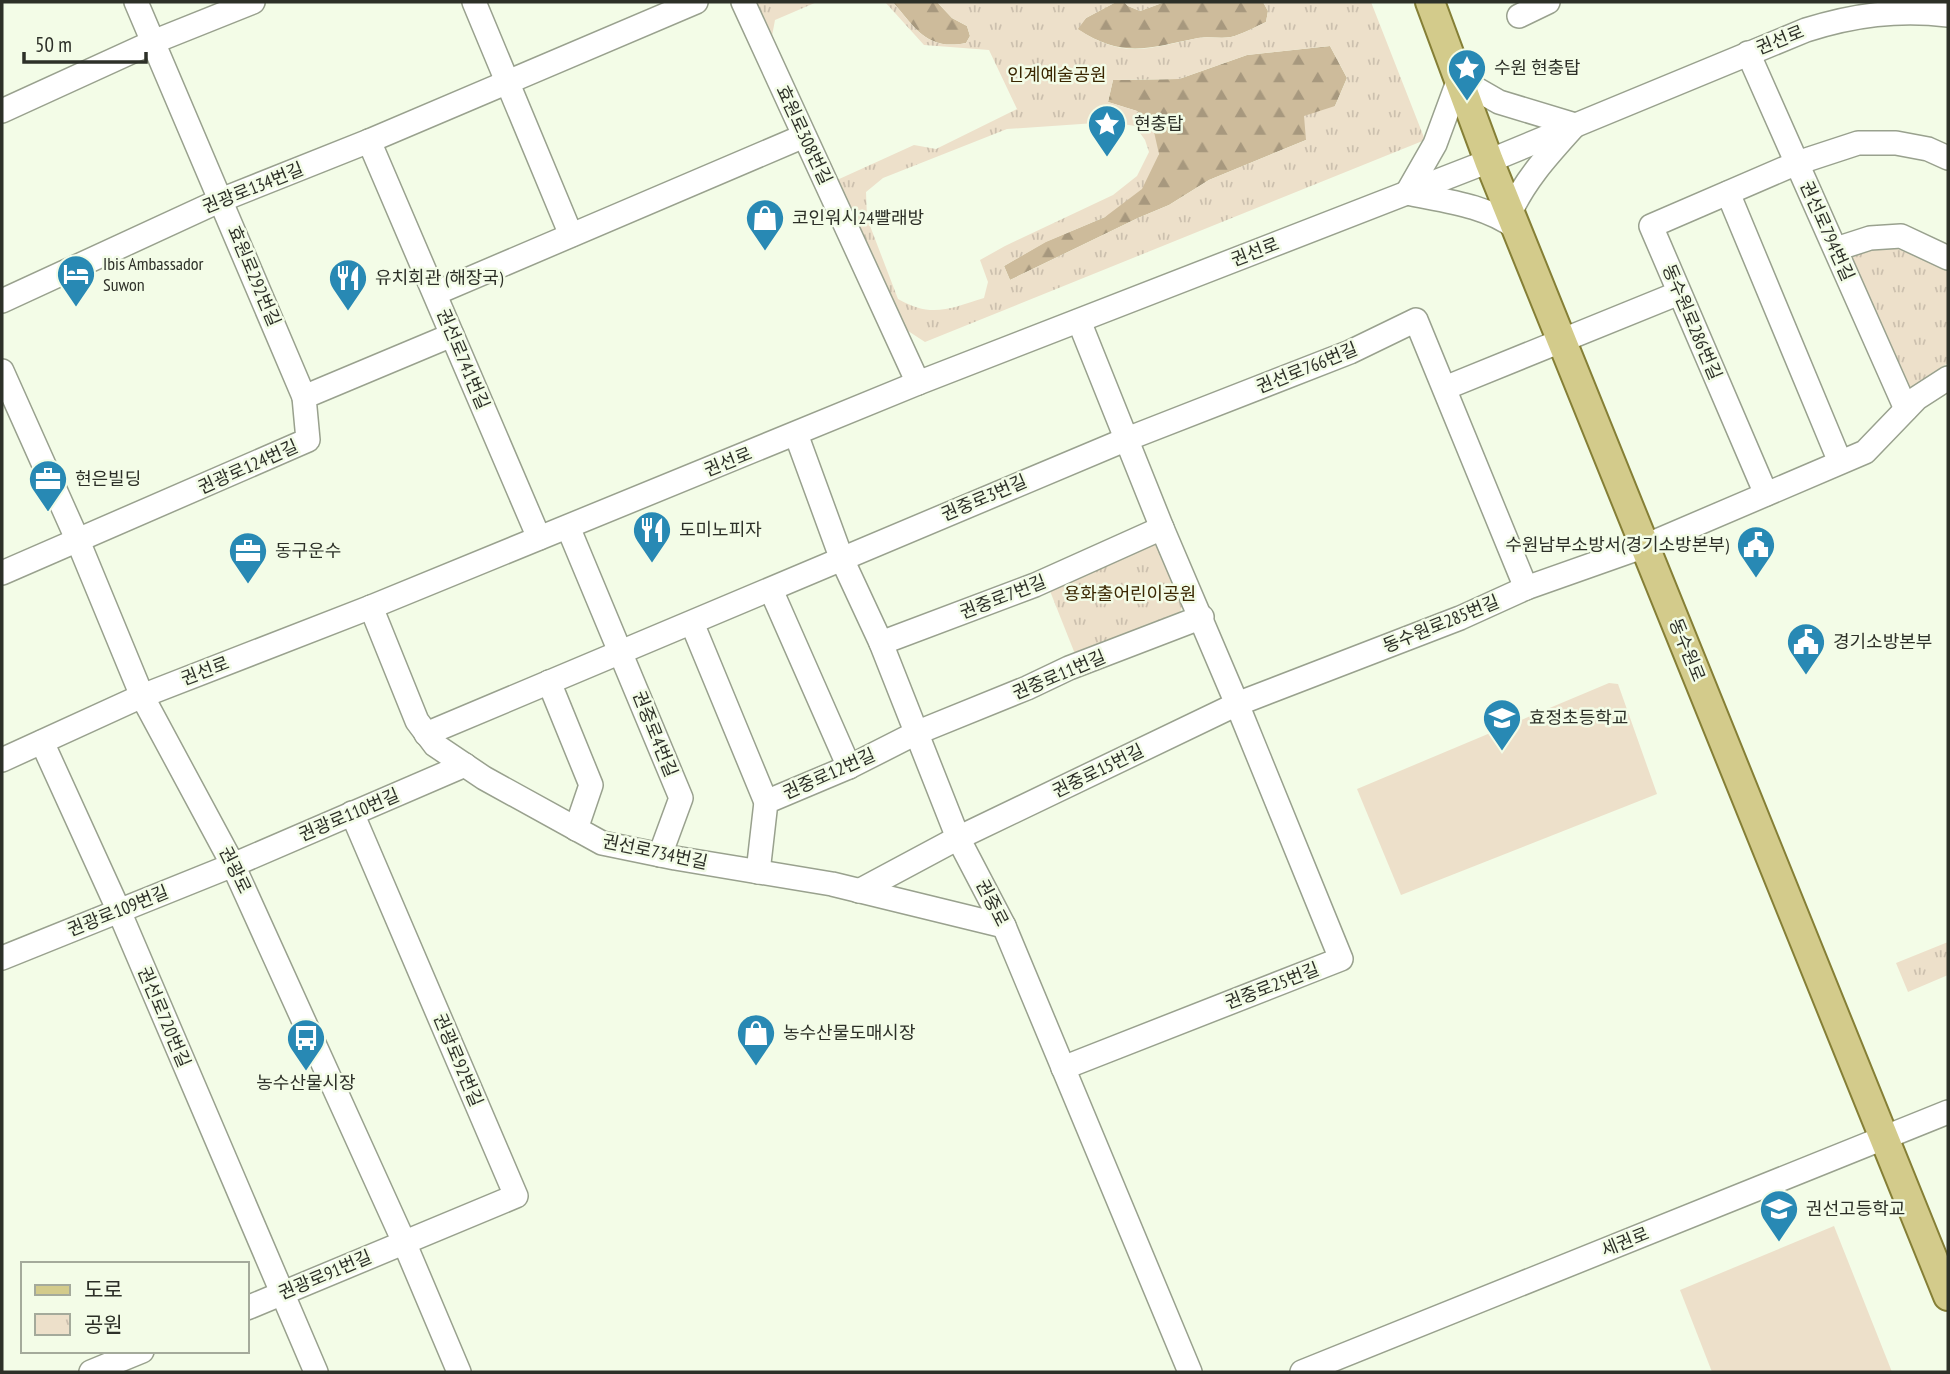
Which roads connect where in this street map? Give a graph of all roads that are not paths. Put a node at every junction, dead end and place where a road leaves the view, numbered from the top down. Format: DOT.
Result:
graph roads {
  1 [pos="136,2"];
  2 [pos="253,2"];
  3 [pos="474,2"];
  4 [pos="696,2"];
  5 [pos="743,2"];
  6 [pos="1430,2"];
  7 [pos="1548,2"];
  8 [pos="1948,15"];
  9 [pos="1519,16"];
  10 [pos="153,42"];
  11 [pos="1748,53"];
  12 [pos="1459,79"];
  13 [pos="508,84"];
  14 [pos="2,111"];
  15 [pos="1575,125"];
  16 [pos="804,136"];
  17 [pos="369,142"];
  18 [pos="1948,158"];
  19 [pos="1489,161"];
  20 [pos="1797,163"];
  21 [pos="1407,193"];
  22 [pos="1728,193"];
  23 [pos="221,200"];
  24 [pos="1513,220"];
  25 [pos="571,235"];
  26 [pos="1836,250"];
  27 [pos="1948,258"];
  28 [pos="436,293"];
  29 [pos="1679,293"];
  30 [pos="2,301"];
  31 [pos="1079,321"];
  32 [pos="452,335"];
  33 [pos="1562,342"];
  34 [pos="2,371"];
  35 [pos="1948,378"];
  36 [pos="918,383"];
  37 [pos="1445,388"];
  38 [pos="304,397"];
  39 [pos="1906,409"];
  40 [pos="796,434"];
  41 [pos="1127,439"];
  42 [pos="1840,462"];
  43 [pos="1766,494"];
  44 [pos="568,527"];
  45 [pos="1162,528"];
  46 [pos="539,538"];
  47 [pos="78,541"];
  48 [pos="1645,546"];
  49 [pos="841,557"];
  50 [pos="2,573"];
  51 [pos="1526,588"];
  52 [pos="771,590"];
  53 [pos="371,607"];
  54 [pos="1202,617"];
  55 [pos="692,623"];
  56 [pos="881,643"];
  57 [pos="621,652"];
  58 [pos="549,682"];
  59 [pos="142,696"];
  60 [pos="1237,704"];
  61 [pos="916,733"];
  62 [pos="426,734"];
  63 [pos="42,742"];
  64 [pos="2,760"];
  65 [pos="465,765"];
  66 [pos="849,767"];
  67 [pos="766,802"];
  68 [pos="352,813"];
  69 [pos="576,829"];
  70 [pos="958,838"];
  71 [pos="660,855"];
  72 [pos="233,864"];
  73 [pos="758,872"];
  74 [pos="859,891"];
  75 [pos="119,911"];
  76 [pos="1004,926"];
  77 [pos="2,958"];
  78 [pos="1063,1068"];
  79 [pos="1948,1112"];
  80 [pos="1884,1138"];
  81 [pos="404,1242"];
  82 [pos="282,1293"];
  83 [pos="1948,1296"];
  84 [pos="248,1308"];
  85 [pos="137,1353"];
  86 [pos="91,1372"];
  87 [pos="316,1372"];
  88 [pos="459,1372"];
  89 [pos="1189,1372"];
  90 [pos="1301,1372"];
  1 -- 10 [label="street, 효원로292번길"];
  2 -- 10 [label="street"];
  3 -- 13 [label="street"];
  4 -- 13 [label="street, 권광로134번길"];
  5 -- 16 [label="street, 효원로308번길"];
  6 -- 12 [label="main road, 동수원로"];
  7 -- 9 [label="street"];
  8 -- 11 [label="street, 권선로"];
  10 -- 14 [label="street"];
  10 -- 23 [label="street, 효원로292번길"];
  11 -- 15 [label="street, 권선로"];
  11 -- 20 [label="street, 권선로794번길"];
  12 -- 15 [label="street"];
  12 -- 19 [label="main road, 동수원로"];
  12 -- 21 [label="street"];
  13 -- 17 [label="street, 권광로134번길"];
  13 -- 25 [label="street"];
  15 -- 19 [label="street, 권선로"];
  15 -- 24 [label="street"];
  16 -- 25 [label="street"];
  16 -- 36 [label="street, 효원로308번길"];
  17 -- 23 [label="street, 권광로134번길"];
  17 -- 28 [label="street, 권선로741번길"];
  18 -- 20 [label="street, 동수원로286번길"];
  19 -- 21 [label="street, 권선로"];
  19 -- 24 [label="main road, 동수원로"];
  20 -- 22 [label="street, 동수원로286번길"];
  20 -- 26 [label="street, 권선로794번길"];
  21 -- 24 [label="street"];
  21 -- 31 [label="street, 권선로"];
  22 -- 29 [label="street, 동수원로286번길"];
  22 -- 42 [label="street"];
  23 -- 30 [label="street, 권광로134번길"];
  23 -- 38 [label="street, 효원로292번길"];
  24 -- 33 [label="main road, 동수원로"];
  25 -- 28 [label="street"];
  26 -- 27 [label="street"];
  26 -- 39 [label="street, 권선로794번길"];
  28 -- 32 [label="street, 권선로741번길"];
  29 -- 33 [label="street"];
  29 -- 43 [label="street, 동수원로286번길"];
  31 -- 36 [label="street, 권선로"];
  31 -- 41 [label="street"];
  32 -- 38 [label="street"];
  32 -- 46 [label="street, 권선로741번길"];
  33 -- 37 [label="street"];
  33 -- 48 [label="main road, 동수원로"];
  34 -- 47 [label="street, 권광로"];
  35 -- 39 [label="street"];
  36 -- 40 [label="street, 권선로"];
  37 -- 41 [label="street, 권선로766번길"];
  37 -- 51 [label="street"];
  38 -- 47 [label="street, 권광로124번길"];
  39 -- 42 [label="street"];
  40 -- 44 [label="street, 권선로"];
  40 -- 49 [label="street, 권중로"];
  41 -- 45 [label="street"];
  41 -- 49 [label="street, 권중로3번길"];
  42 -- 43 [label="street"];
  43 -- 48 [label="street"];
  44 -- 46 [label="street, 권선로"];
  44 -- 57 [label="street"];
  45 -- 54 [label="street"];
  45 -- 56 [label="street, 권중로7번길"];
  46 -- 53 [label="street, 권선로"];
  47 -- 50 [label="street"];
  47 -- 59 [label="street, 권광로"];
  48 -- 51 [label="street, 동수원로285번길"];
  48 -- 80 [label="main road, 동수원로"];
  49 -- 52 [label="street"];
  49 -- 56 [label="street, 권중로"];
  51 -- 60 [label="street, 동수원로285번길"];
  52 -- 55 [label="street"];
  52 -- 66 [label="street"];
  53 -- 59 [label="street, 권선로"];
  53 -- 62 [label="street, 권선로734번길"];
  54 -- 60 [label="street"];
  54 -- 61 [label="street, 권중로11번길"];
  55 -- 57 [label="street"];
  55 -- 67 [label="street"];
  56 -- 61 [label="street, 권중로"];
  57 -- 58 [label="street"];
  57 -- 71 [label="street, 권중로4번길"];
  58 -- 62 [label="street"];
  58 -- 69 [label="street"];
  59 -- 63 [label="street, 권선로"];
  59 -- 72 [label="street, 권광로"];
  60 -- 70 [label="street, 권중로15번길"];
  60 -- 78 [label="street, 권중로25번길"];
  61 -- 66 [label="street, 권중로12번길"];
  61 -- 70 [label="street, 권중로"];
  62 -- 65 [label="street, 권선로734번길"];
  63 -- 64 [label="street, 권선로"];
  63 -- 75 [label="street, 권선로720번길"];
  65 -- 68 [label="street, 권광로110번길"];
  65 -- 69 [label="street, 권선로734번길"];
  66 -- 67 [label="street, 권중로12번길"];
  67 -- 73 [label="street, 권중로12번길"];
  68 -- 72 [label="street, 권광로110번길"];
  68 -- 81 [label="street, 권광로92번길"];
  69 -- 71 [label="street, 권선로734번길"];
  70 -- 74 [label="street, 권중로15번길"];
  70 -- 76 [label="street, 권중로"];
  71 -- 73 [label="street, 권선로734번길"];
  72 -- 75 [label="street, 권광로109번길"];
  72 -- 81 [label="street, 권광로"];
  73 -- 74 [label="street, 권선로734번길"];
  74 -- 76 [label="street, 권선로734번길"];
  75 -- 77 [label="street, 권광로109번길"];
  75 -- 82 [label="street, 권선로720번길"];
  76 -- 78 [label="street, 권중로"];
  78 -- 89 [label="street, 권중로"];
  79 -- 80 [label="street, 세권로"];
  80 -- 83 [label="main road, 동수원로"];
  80 -- 90 [label="street, 세권로"];
  81 -- 82 [label="street, 권광로91번길"];
  81 -- 88 [label="street, 권광로"];
  82 -- 84 [label="street, 권광로91번길"];
  82 -- 87 [label="street, 권선로720번길"];
  85 -- 86 [label="street"];
}
